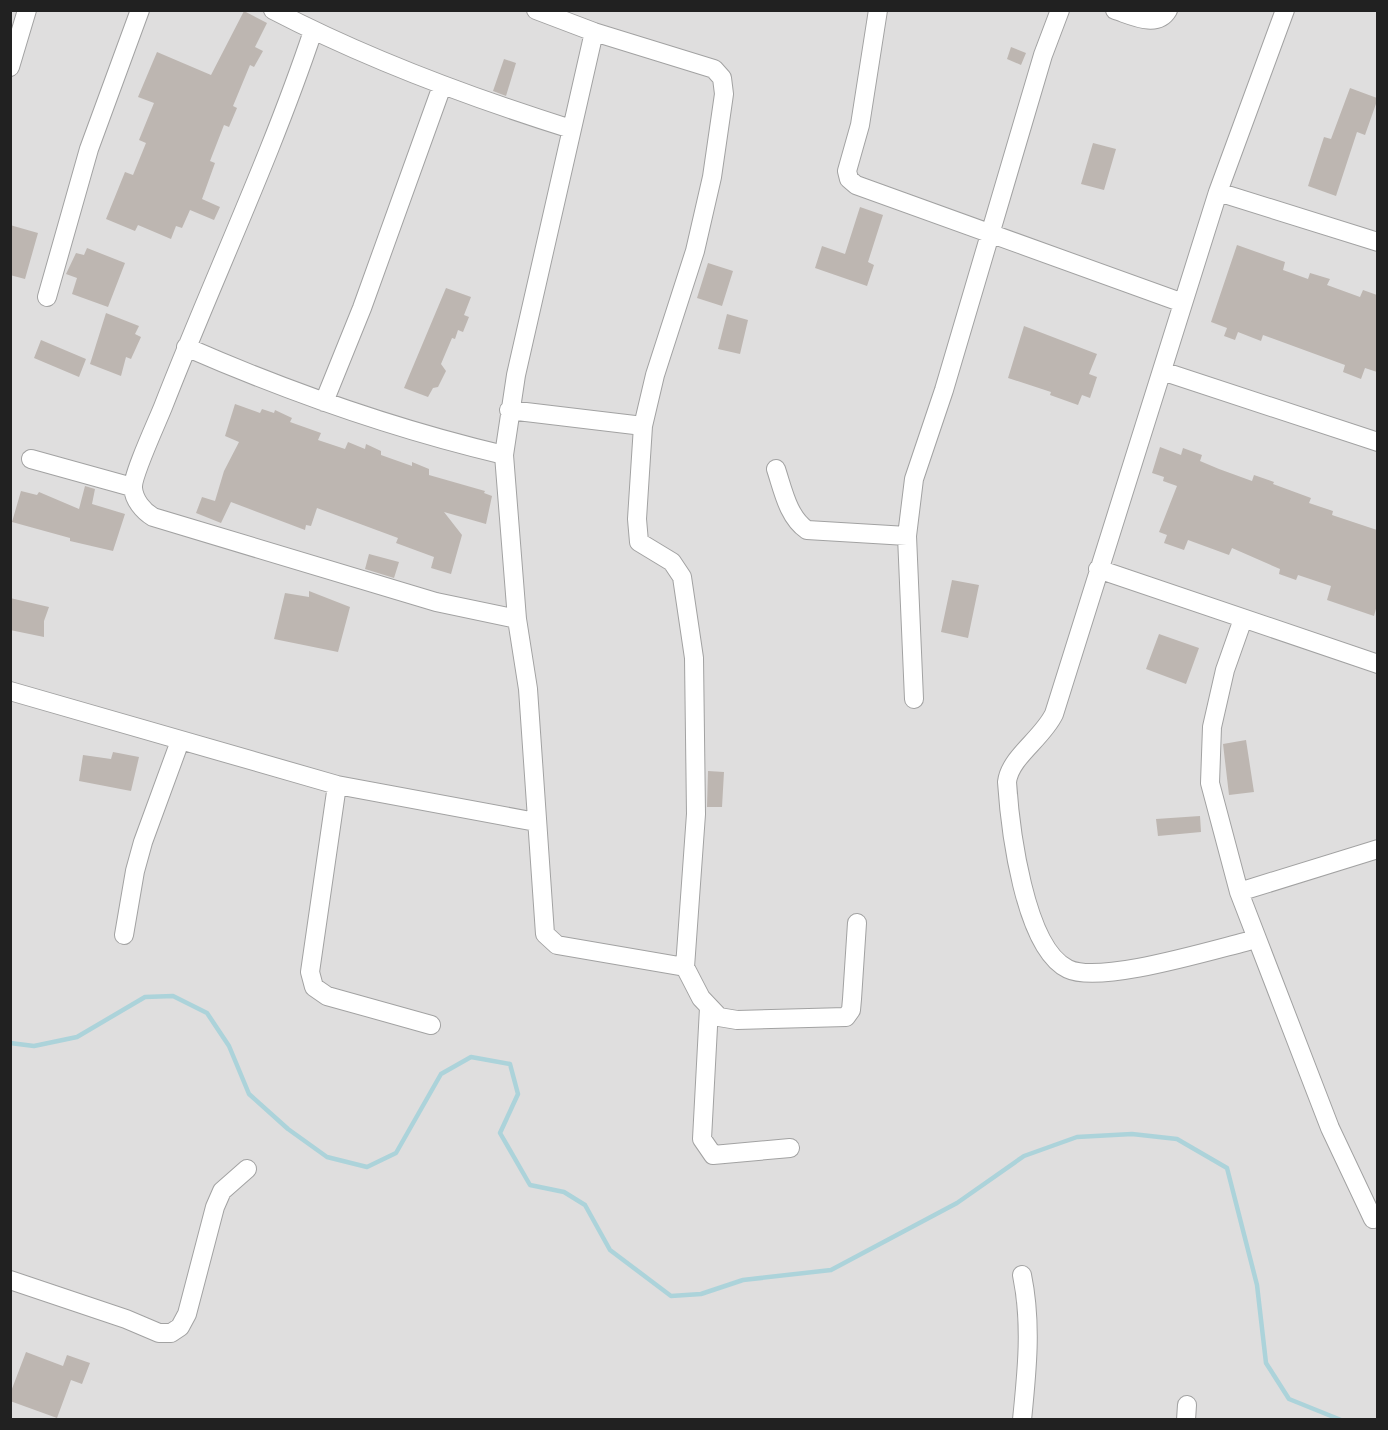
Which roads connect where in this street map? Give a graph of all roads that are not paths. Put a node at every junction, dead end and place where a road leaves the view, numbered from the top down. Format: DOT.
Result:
graph roads {
  1 [pos="27,10"];
  2 [pos="141,10"];
  3 [pos="273,10"];
  4 [pos="536,10"];
  5 [pos="878,10"];
  6 [pos="1060,10"];
  7 [pos="1114,10"];
  8 [pos="1168,10"];
  9 [pos="1285,10"];
  10 [pos="313,31"];
  11 [pos="594,32"];
  12 [pos="10,67"];
  13 [pos="442,86"];
  14 [pos="571,129"];
  15 [pos="1218,192"];
  16 [pos="992,233"];
  17 [pos="1377,242"];
  18 [pos="47,297"];
  19 [pos="1183,303"];
  20 [pos="186,347"];
  21 [pos="1162,371"];
  22 [pos="324,402"];
  23 [pos="509,410"];
  24 [pos="644,426"];
  25 [pos="1377,442"];
  26 [pos="504,455"];
  27 [pos="31,459"];
  28 [pos="776,469"];
  29 [pos="132,487"];
  30 [pos="907,537"];
  31 [pos="1098,569"];
  32 [pos="517,619"];
  33 [pos="1243,619"];
  34 [pos="1377,664"];
  35 [pos="10,691"];
  36 [pos="914,699"];
  37 [pos="180,741"];
  38 [pos="337,785"];
  39 [pos="536,822"];
  40 [pos="1377,849"];
  41 [pos="1239,892"];
  42 [pos="857,923"];
  43 [pos="124,935"];
  44 [pos="1257,939"];
  45 [pos="685,967"];
  46 [pos="709,1008"];
  47 [pos="431,1025"];
  48 [pos="790,1148"];
  49 [pos="247,1170"];
  50 [pos="1373,1219"];
  51 [pos="1022,1275"];
  52 [pos="10,1280"];
  53 [pos="1022,1419"];
  1 -- 12 [label="street"];
  2 -- 18 [label="street"];
  3 -- 10 [label="street"];
  4 -- 11 [label="street"];
  5 -- 16 [label="street"];
  6 -- 16 [label="street"];
  7 -- 8 [label="street"];
  9 -- 15 [label="street"];
  10 -- 13 [label="street"];
  10 -- 20 [label="street"];
  11 -- 14 [label="street"];
  11 -- 24 [label="street"];
  13 -- 14 [label="street"];
  13 -- 22 [label="street"];
  14 -- 23 [label="street"];
  15 -- 17 [label="street"];
  15 -- 19 [label="street"];
  16 -- 19 [label="street"];
  16 -- 30 [label="street"];
  19 -- 21 [label="street"];
  20 -- 22 [label="street"];
  20 -- 29 [label="street"];
  21 -- 25 [label="street"];
  21 -- 31 [label="street"];
  22 -- 26 [label="street"];
  23 -- 24 [label="street"];
  23 -- 26 [label="street"];
  24 -- 45 [label="street"];
  26 -- 32 [label="street"];
  27 -- 29 [label="street"];
  28 -- 30 [label="street"];
  29 -- 32 [label="street"];
  30 -- 36 [label="street"];
  31 -- 33 [label="street"];
  31 -- 44 [label="street"];
  32 -- 39 [label="street"];
  33 -- 34 [label="street"];
  33 -- 41 [label="street"];
  35 -- 37 [label="street"];
  37 -- 38 [label="street"];
  37 -- 43 [label="street"];
  38 -- 39 [label="street"];
  38 -- 47 [label="street"];
  39 -- 45 [label="street"];
  40 -- 41 [label="street"];
  41 -- 44 [label="street"];
  42 -- 46 [label="street"];
  44 -- 50 [label="street"];
  45 -- 46 [label="street"];
  46 -- 48 [label="street"];
  49 -- 52 [label="street"];
  51 -- 53 [label="street"];
}
